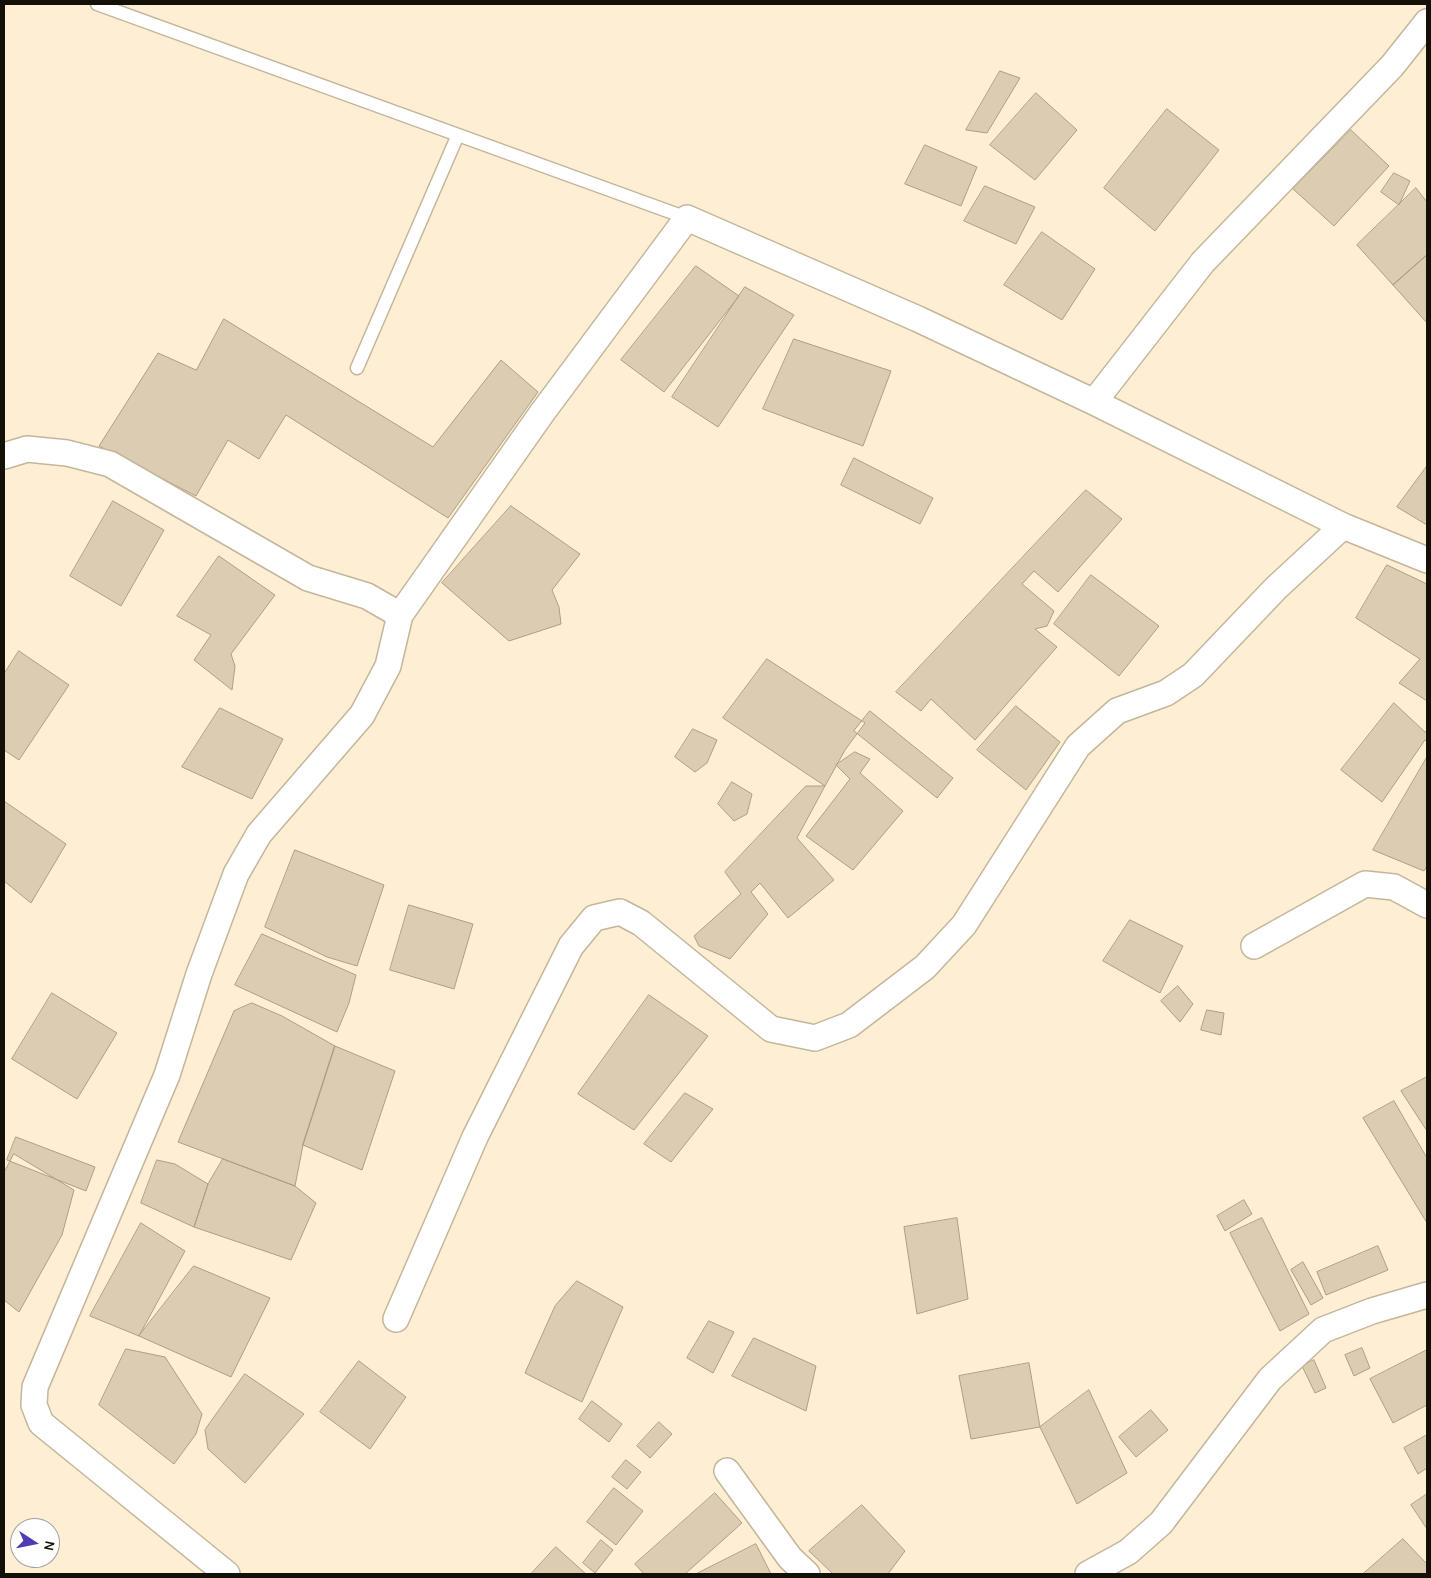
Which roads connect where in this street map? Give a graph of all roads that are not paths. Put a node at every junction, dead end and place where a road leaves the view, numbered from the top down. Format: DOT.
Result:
graph roads {
  1 [pos="97,4"];
  2 [pos="1427,22"];
  3 [pos="457,136"];
  4 [pos="687,218"];
  5 [pos="357,368"];
  6 [pos="1094,402"];
  7 [pos="4,456"];
  8 [pos="1343,526"];
  9 [pos="1427,560"];
  10 [pos="400,615"];
  11 [pos="1427,904"];
  12 [pos="1254,946"];
  13 [pos="1427,1295"];
  14 [pos="396,1319"];
  15 [pos="727,1471"];
  16 [pos="227,1574"];
  17 [pos="807,1574"];
  18 [pos="1088,1574"];
  1 -- 3 [label="lane"];
  2 -- 6 [label="street"];
  3 -- 4 [label="lane"];
  3 -- 5 [label="lane"];
  4 -- 6 [label="street"];
  4 -- 10 [label="street"];
  6 -- 8 [label="street"];
  7 -- 10 [label="street"];
  8 -- 9 [label="street"];
  8 -- 14 [label="street"];
  10 -- 16 [label="street"];
  11 -- 12 [label="street"];
  13 -- 18 [label="street"];
  15 -- 17 [label="street"];
}
